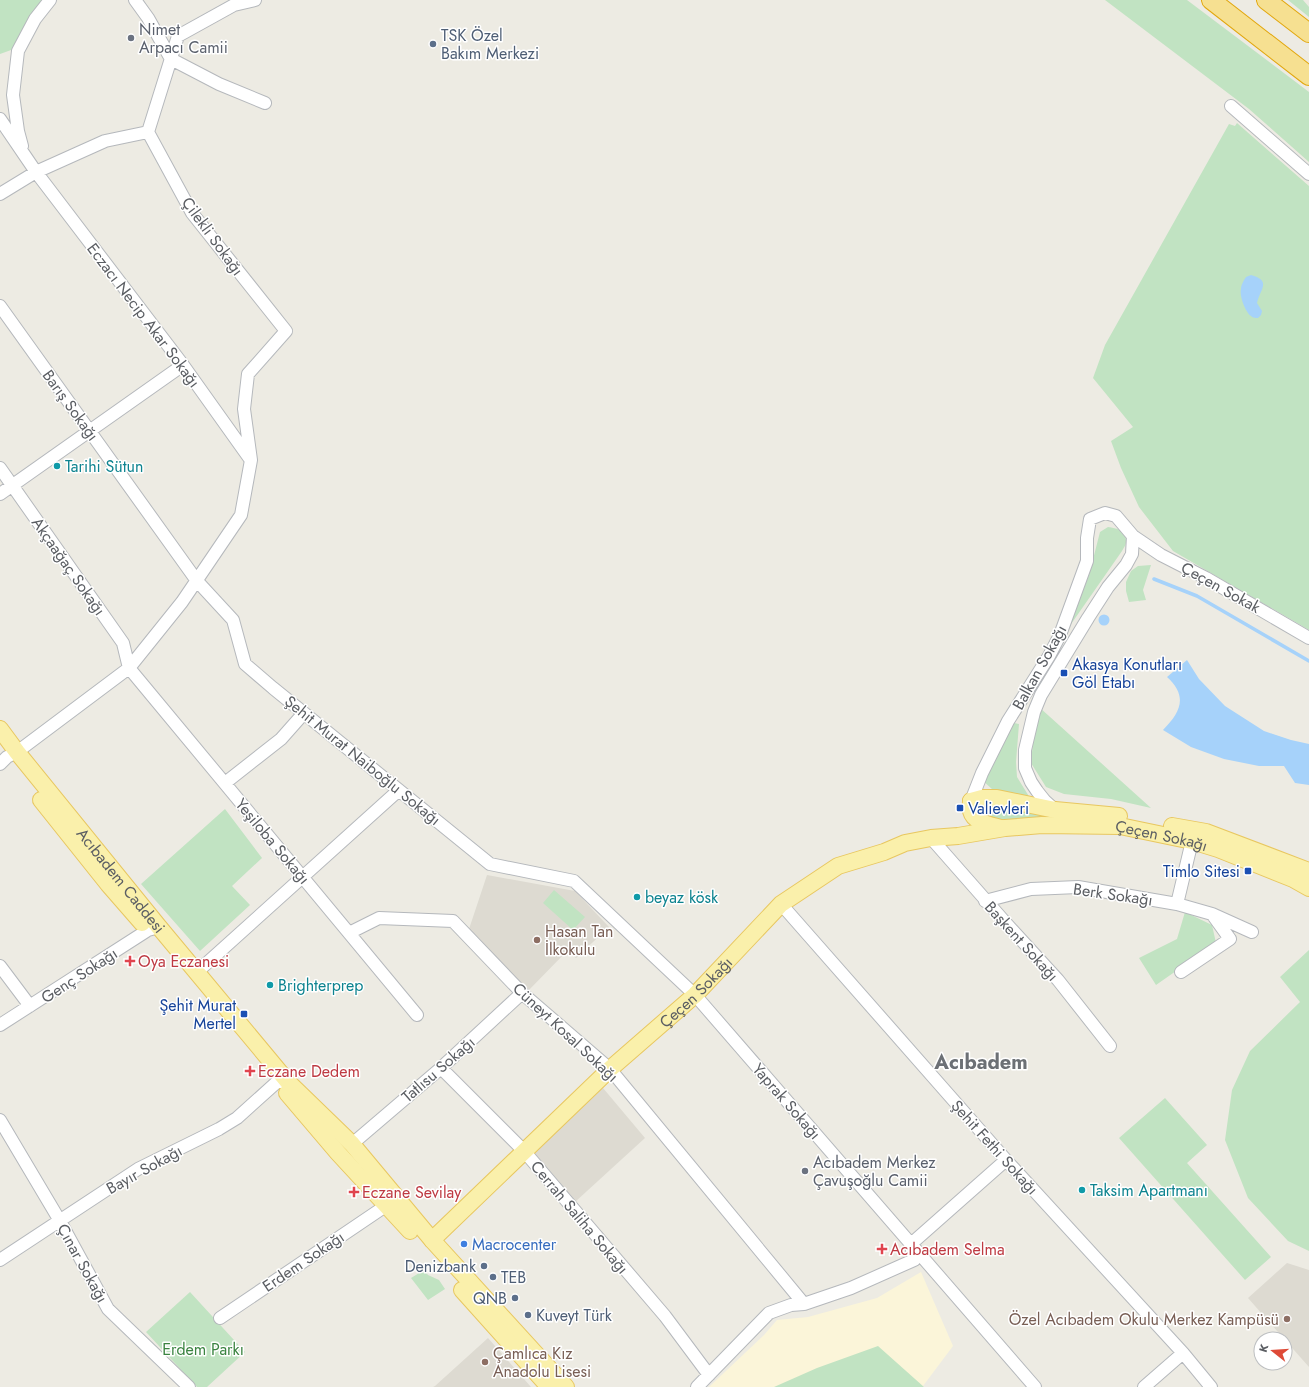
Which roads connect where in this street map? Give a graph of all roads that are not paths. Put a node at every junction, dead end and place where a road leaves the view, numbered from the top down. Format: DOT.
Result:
graph roads {
  1 [pos="50,0"];
  2 [pos="135,0"];
  3 [pos="255,0"];
  4 [pos="1211,0"];
  5 [pos="1266,0"];
  6 [pos="1309,33"];
  7 [pos="171,59"];
  8 [pos="1309,76"];
  9 [pos="265,103"];
  10 [pos="1231,106"];
  11 [pos="0,119"];
  12 [pos="148,132"];
  13 [pos="36,172"];
  14 [pos="1309,174"];
  15 [pos="0,194"];
  16 [pos="0,306"];
  17 [pos="183,365"];
  18 [pos="89,431"];
  19 [pos="251,460"];
  20 [pos="0,468"];
  21 [pos="12,485"];
  22 [pos="0,494"];
  23 [pos="1105,513"];
  24 [pos="1133,536"];
  25 [pos="197,582"];
  26 [pos="1309,638"];
  27 [pos="129,668"];
  28 [pos="304,713"];
  29 [pos="0,729"];
  30 [pos="6,755"];
  31 [pos="225,783"];
  32 [pos="399,790"];
  33 [pos="971,801"];
  34 [pos="1055,810"];
  35 [pos="1005,828"];
  36 [pos="958,836"];
  37 [pos="931,838"];
  38 [pos="1192,841"];
  39 [pos="1309,871"];
  40 [pos="302,876"];
  41 [pos="574,882"];
  42 [pos="1309,888"];
  43 [pos="986,901"];
  44 [pos="781,904"];
  45 [pos="1177,904"];
  46 [pos="1212,914"];
  47 [pos="154,928"];
  48 [pos="1252,932"];
  49 [pos="349,933"];
  50 [pos="0,966"];
  51 [pos="197,972"];
  52 [pos="1181,972"];
  53 [pos="522,993"];
  54 [pos="695,995"];
  55 [pos="30,1006"];
  56 [pos="417,1015"];
  57 [pos="0,1025"];
  58 [pos="1110,1046"];
  59 [pos="441,1068"];
  60 [pos="610,1069"];
  61 [pos="283,1082"];
  62 [pos="0,1120"];
  63 [pos="352,1144"];
  64 [pos="524,1151"];
  65 [pos="1006,1160"];
  66 [pos="387,1205"];
  67 [pos="60,1221"];
  68 [pos="432,1240"];
  69 [pos="912,1244"];
  70 [pos="0,1260"];
  71 [pos="804,1304"];
  72 [pos="220,1318"];
  73 [pos="1183,1353"];
  74 [pos="709,1375"];
  75 [pos="189,1387"];
  76 [pos="549,1387"];
  77 [pos="566,1387"];
  78 [pos="697,1387"];
  79 [pos="1035,1387"];
  80 [pos="1144,1387"];
  81 [pos="1211,1387"];
  1 -- 13 [label="street"];
  2 -- 7 [label="street"];
  3 -- 7 [label="street"];
  4 -- 8 [label="highway"];
  5 -- 6 [label="highway"];
  7 -- 9 [label="street"];
  7 -- 12 [label="street"];
  10 -- 14 [label="street"];
  11 -- 13 [label="street"];
  12 -- 13 [label="street"];
  12 -- 19 [label="street, Çilekli Sokağı"];
  13 -- 15 [label="street"];
  13 -- 17 [label="street, Eczacı Necip Akar Sokağı"];
  16 -- 18 [label="street, Barış Sokağı"];
  17 -- 18 [label="street"];
  17 -- 19 [label="street, Eczacı Necip Akar Sokağı"];
  18 -- 21 [label="street"];
  18 -- 25 [label="street, Barış Sokağı"];
  19 -- 25 [label="street"];
  20 -- 21 [label="street, Akçaağaç Sokağı"];
  21 -- 22 [label="street"];
  21 -- 27 [label="street, Akçaağaç Sokağı"];
  23 -- 24 [label="street, Çeçen Sokak"];
  23 -- 33 [label="street, Balkan Sokağı"];
  24 -- 26 [label="street, Çeçen Sokak"];
  24 -- 34 [label="street, Balkan Sokağı"];
  25 -- 27 [label="street"];
  25 -- 28 [label="street, Şehit Murat Naiboğlu Sokağı"];
  27 -- 30 [label="street"];
  27 -- 31 [label="street, Yeşiloba Sokağı"];
  28 -- 31 [label="street"];
  28 -- 32 [label="street, Şehit Murat Naiboğlu Sokağı"];
  29 -- 30 [label="main road, Acıbadem Caddesi"];
  30 -- 47 [label="main road, Acıbadem Caddesi"];
  31 -- 40 [label="street, Yeşiloba Sokağı"];
  32 -- 40 [label="street"];
  32 -- 41 [label="street, Şehit Murat Naiboğlu Sokağı"];
  33 -- 34 [label="main road, Çeçen Sokağı"];
  33 -- 35 [label="main road, Çeçen Sokağı"];
  33 -- 36 [label="main road"];
  34 -- 39 [label="main road, Çeçen Sokağı"];
  35 -- 36 [label="main road, Çeçen Sokağı"];
  35 -- 38 [label="main road, Çeçen Sokağı"];
  36 -- 37 [label="main road, Çeçen Sokağı"];
  37 -- 43 [label="street, Başkent Sokağı"];
  37 -- 44 [label="main road, Çeçen Sokağı"];
  38 -- 42 [label="main road, Çeçen Sokağı"];
  38 -- 45 [label="street"];
  40 -- 49 [label="street, Yeşiloba Sokağı"];
  40 -- 51 [label="street"];
  41 -- 54 [label="street, Yaprak Sokağı"];
  43 -- 45 [label="street, Berk Sokağı"];
  43 -- 58 [label="street, Başkent Sokağı"];
  44 -- 54 [label="main road, Çeçen Sokağı"];
  44 -- 65 [label="street, Şehit Fethi Sokağı"];
  45 -- 46 [label="street, Berk Sokağı"];
  46 -- 48 [label="street, Berk Sokağı"];
  46 -- 52 [label="street"];
  47 -- 51 [label="main road, Acıbadem Caddesi"];
  47 -- 55 [label="street, Genç Sokağı"];
  47 -- 61 [label="main road, Acıbadem Caddesi"];
  49 -- 53 [label="street, Cüneyt Kosal Sokağı"];
  49 -- 56 [label="street, Yeşiloba Sokağı"];
  50 -- 55 [label="street"];
  51 -- 61 [label="main road, Acıbadem Caddesi"];
  53 -- 59 [label="street, Tatlısu Sokağı"];
  53 -- 60 [label="street, Cüneyt Kosal Sokağı"];
  54 -- 60 [label="main road, Çeçen Sokağı"];
  54 -- 69 [label="street, Yaprak Sokağı"];
  55 -- 57 [label="street, Genç Sokağı"];
  59 -- 63 [label="street, Tatlısu Sokağı"];
  59 -- 64 [label="street, Cerrah Saliha Sokağı"];
  60 -- 64 [label="main road, Çeçen Sokağı"];
  60 -- 71 [label="street, Cüneyt Kosal Sokağı"];
  61 -- 63 [label="main road, Acıbadem Caddesi"];
  61 -- 66 [label="main road, Acıbadem Caddesi"];
  61 -- 67 [label="street, Bayır Sokağı"];
  62 -- 67 [label="street, Çınar Sokağı"];
  63 -- 68 [label="main road, Acıbadem Caddesi"];
  64 -- 68 [label="main road, Çeçen Sokağı"];
  64 -- 74 [label="street, Cerrah Saliha Sokağı"];
  65 -- 69 [label="street"];
  65 -- 73 [label="street, Şehit Fethi Sokağı"];
  66 -- 72 [label="street, Erdem Sokağı"];
  66 -- 76 [label="main road, Acıbadem Caddesi"];
  67 -- 70 [label="street, Bayır Sokağı"];
  67 -- 75 [label="street, Çınar Sokağı"];
  68 -- 77 [label="main road, Acıbadem Caddesi"];
  69 -- 71 [label="street"];
  69 -- 79 [label="street, Yaprak Sokağı"];
  71 -- 74 [label="street"];
  73 -- 80 [label="street"];
  73 -- 81 [label="street, Şehit Fethi Sokağı"];
  74 -- 78 [label="street"];
}
